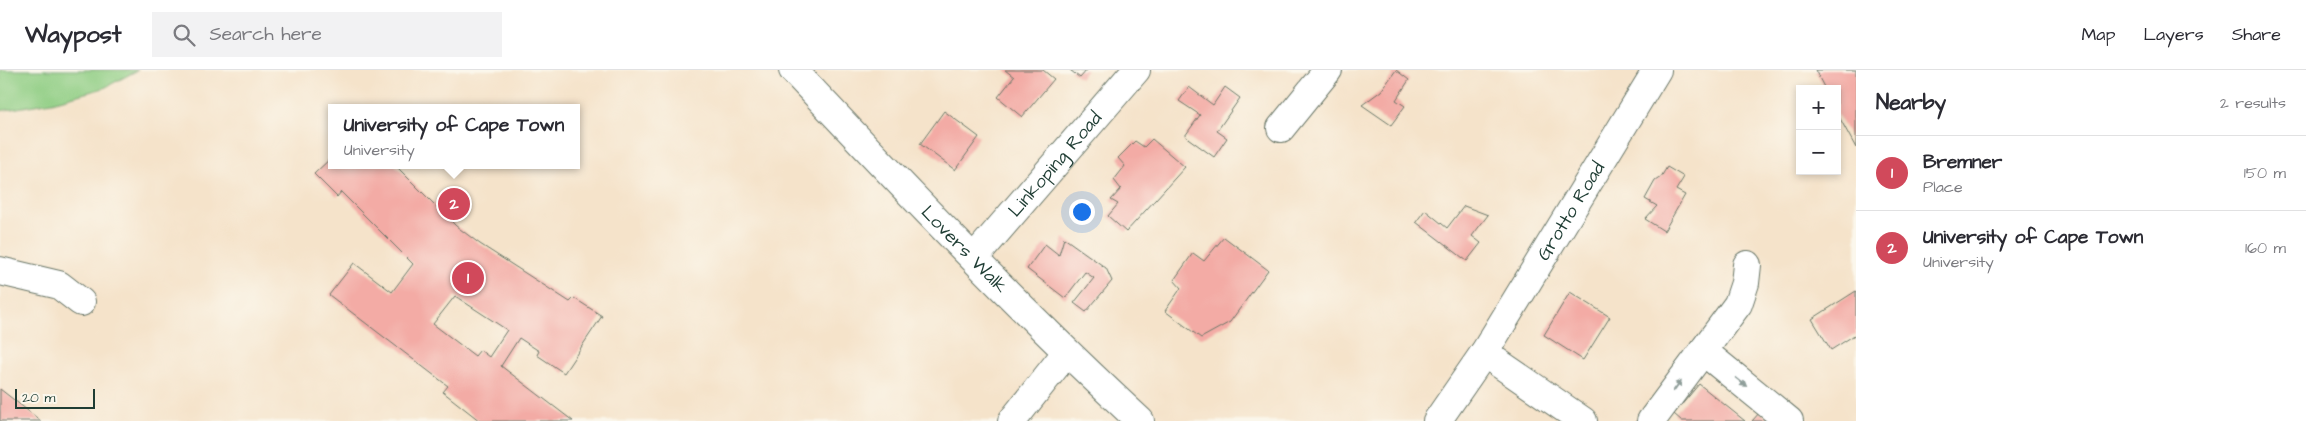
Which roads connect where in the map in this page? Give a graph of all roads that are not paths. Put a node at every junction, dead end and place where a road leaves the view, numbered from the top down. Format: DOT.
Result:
graph roads {
  1 [pos="793,70"];
  2 [pos="1136,70"];
  3 [pos="1328,70"];
  4 [pos="1657,70"];
  5 [pos="1281,128"];
  6 [pos="974,258"];
  7 [pos="1747,265"];
  8 [pos="0,271"];
  9 [pos="82,302"];
  10 [pos="1703,351"];
  11 [pos="1066,353"];
  12 [pos="1484,353"];
  13 [pos="1012,421"];
  14 [pos="1140,421"];
  15 [pos="1437,421"];
  16 [pos="1583,421"];
  17 [pos="1651,421"];
  18 [pos="1788,421"];
  1 -- 6 [label="street, Lovers Walk"];
  2 -- 6 [label="street, Linkoping Road"];
  3 -- 5 [label="street"];
  4 -- 12 [label="street, Grotto Road"];
  6 -- 11 [label="street, Lovers Walk"];
  7 -- 10 [label="street"];
  8 -- 9 [label="street"];
  17 -- 10 [label="street, one-way"];
  10 -- 18 [label="street, one-way"];
  11 -- 13 [label="street"];
  11 -- 14 [label="street, Lovers Walk"];
  12 -- 15 [label="street, Grotto Road"];
  12 -- 16 [label="street"];
}
